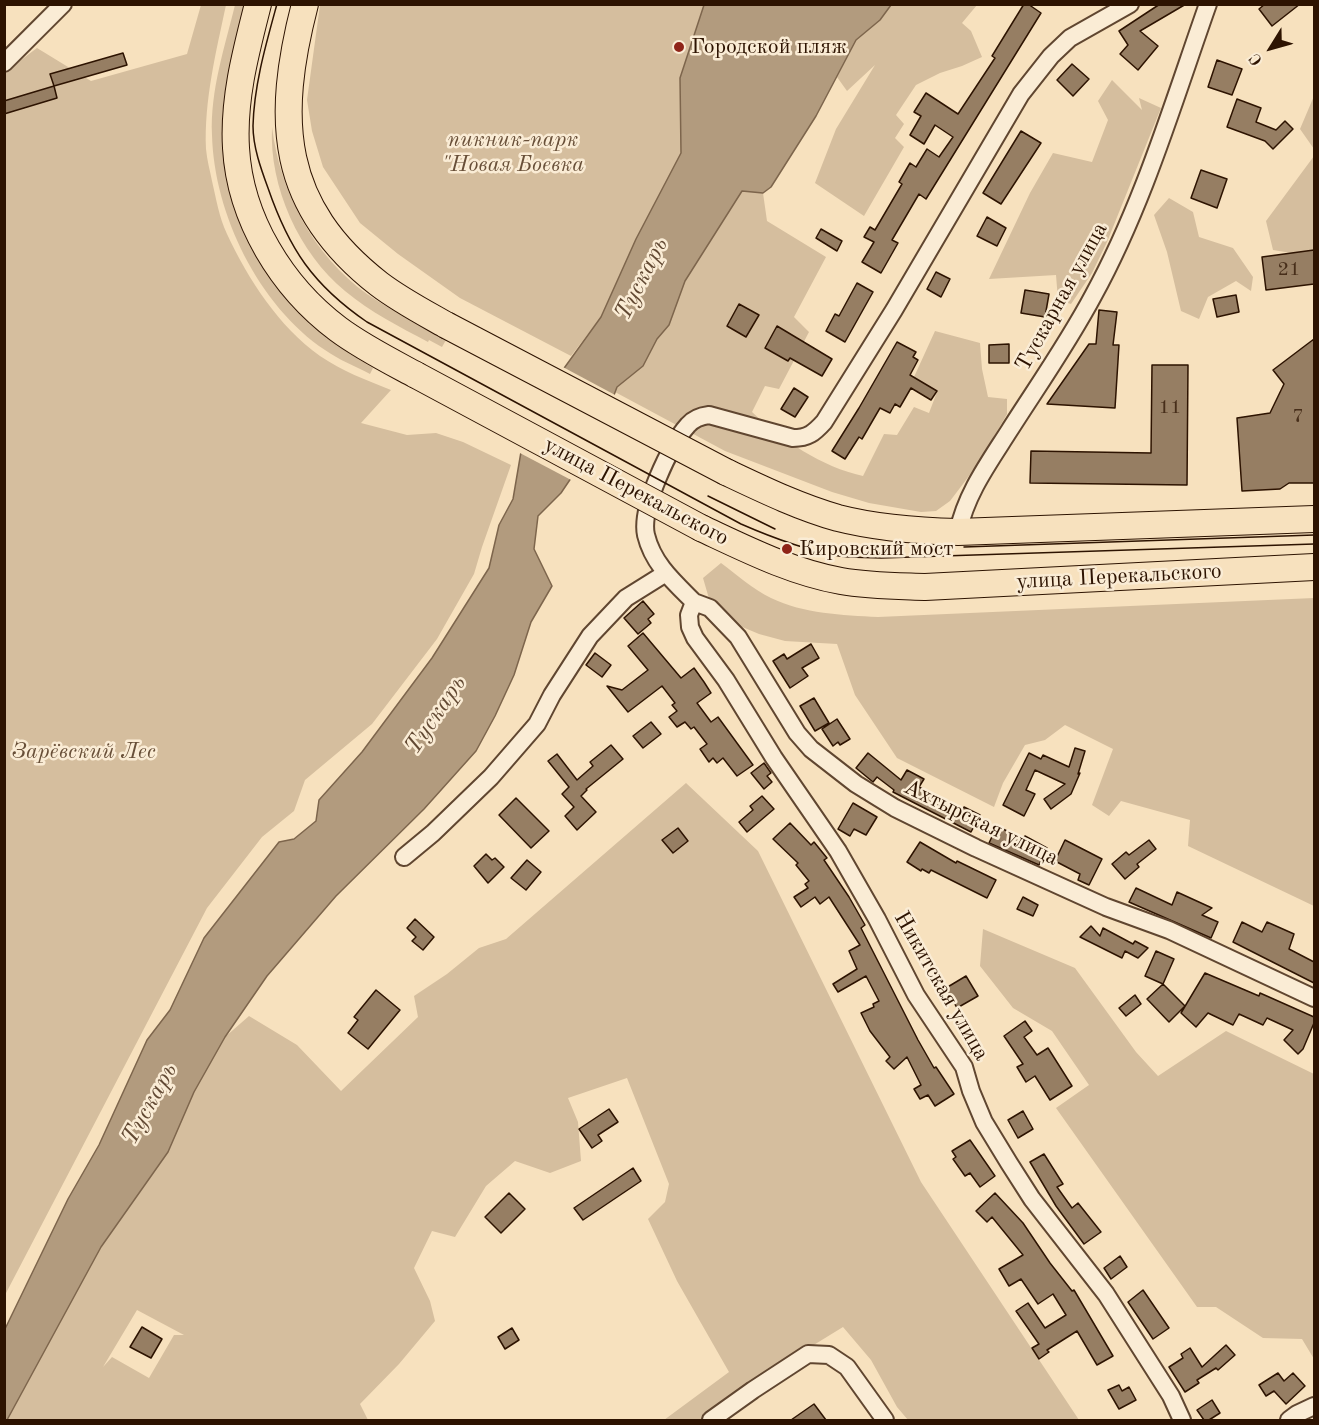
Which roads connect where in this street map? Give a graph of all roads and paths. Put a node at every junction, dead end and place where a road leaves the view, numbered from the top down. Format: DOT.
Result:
graph roads {
  1 [pos="63,4"];
  2 [pos="258,4"];
  3 [pos="305,4"];
  4 [pos="1130,4"];
  5 [pos="1208,4"];
  6 [pos="4,63"];
  7 [pos="1314,519"];
  8 [pos="958,532"];
  9 [pos="1314,567"];
  10 [pos="666,573"];
  11 [pos="694,602"];
  12 [pos="404,857"];
  13 [pos="1314,999"];
  14 [pos="1314,1406"];
  15 [pos="711,1420"];
  16 [pos="885,1420"];
  17 [pos="1182,1420"];
  18 [pos="1289,1420"];
  1 -- 6 [label="street"];
  2 -- 9 [label="main road, улица Перекальского, bridge"];
  3 -- 8 [label="main road, bridge"];
  4 -- 10 [label="street, Ахтырская улица"];
  5 -- 8 [label="street, Тускарная улица"];
  7 -- 8 [label="main road"];
  10 -- 11 [label="street, Ахтырская улица"];
  10 -- 12 [label="street"];
  11 -- 13 [label="street, Ахтырская улица"];
  11 -- 17 [label="street, Никитская улица"];
  14 -- 18 [label="street"];
  15 -- 16 [label="street"];
}
